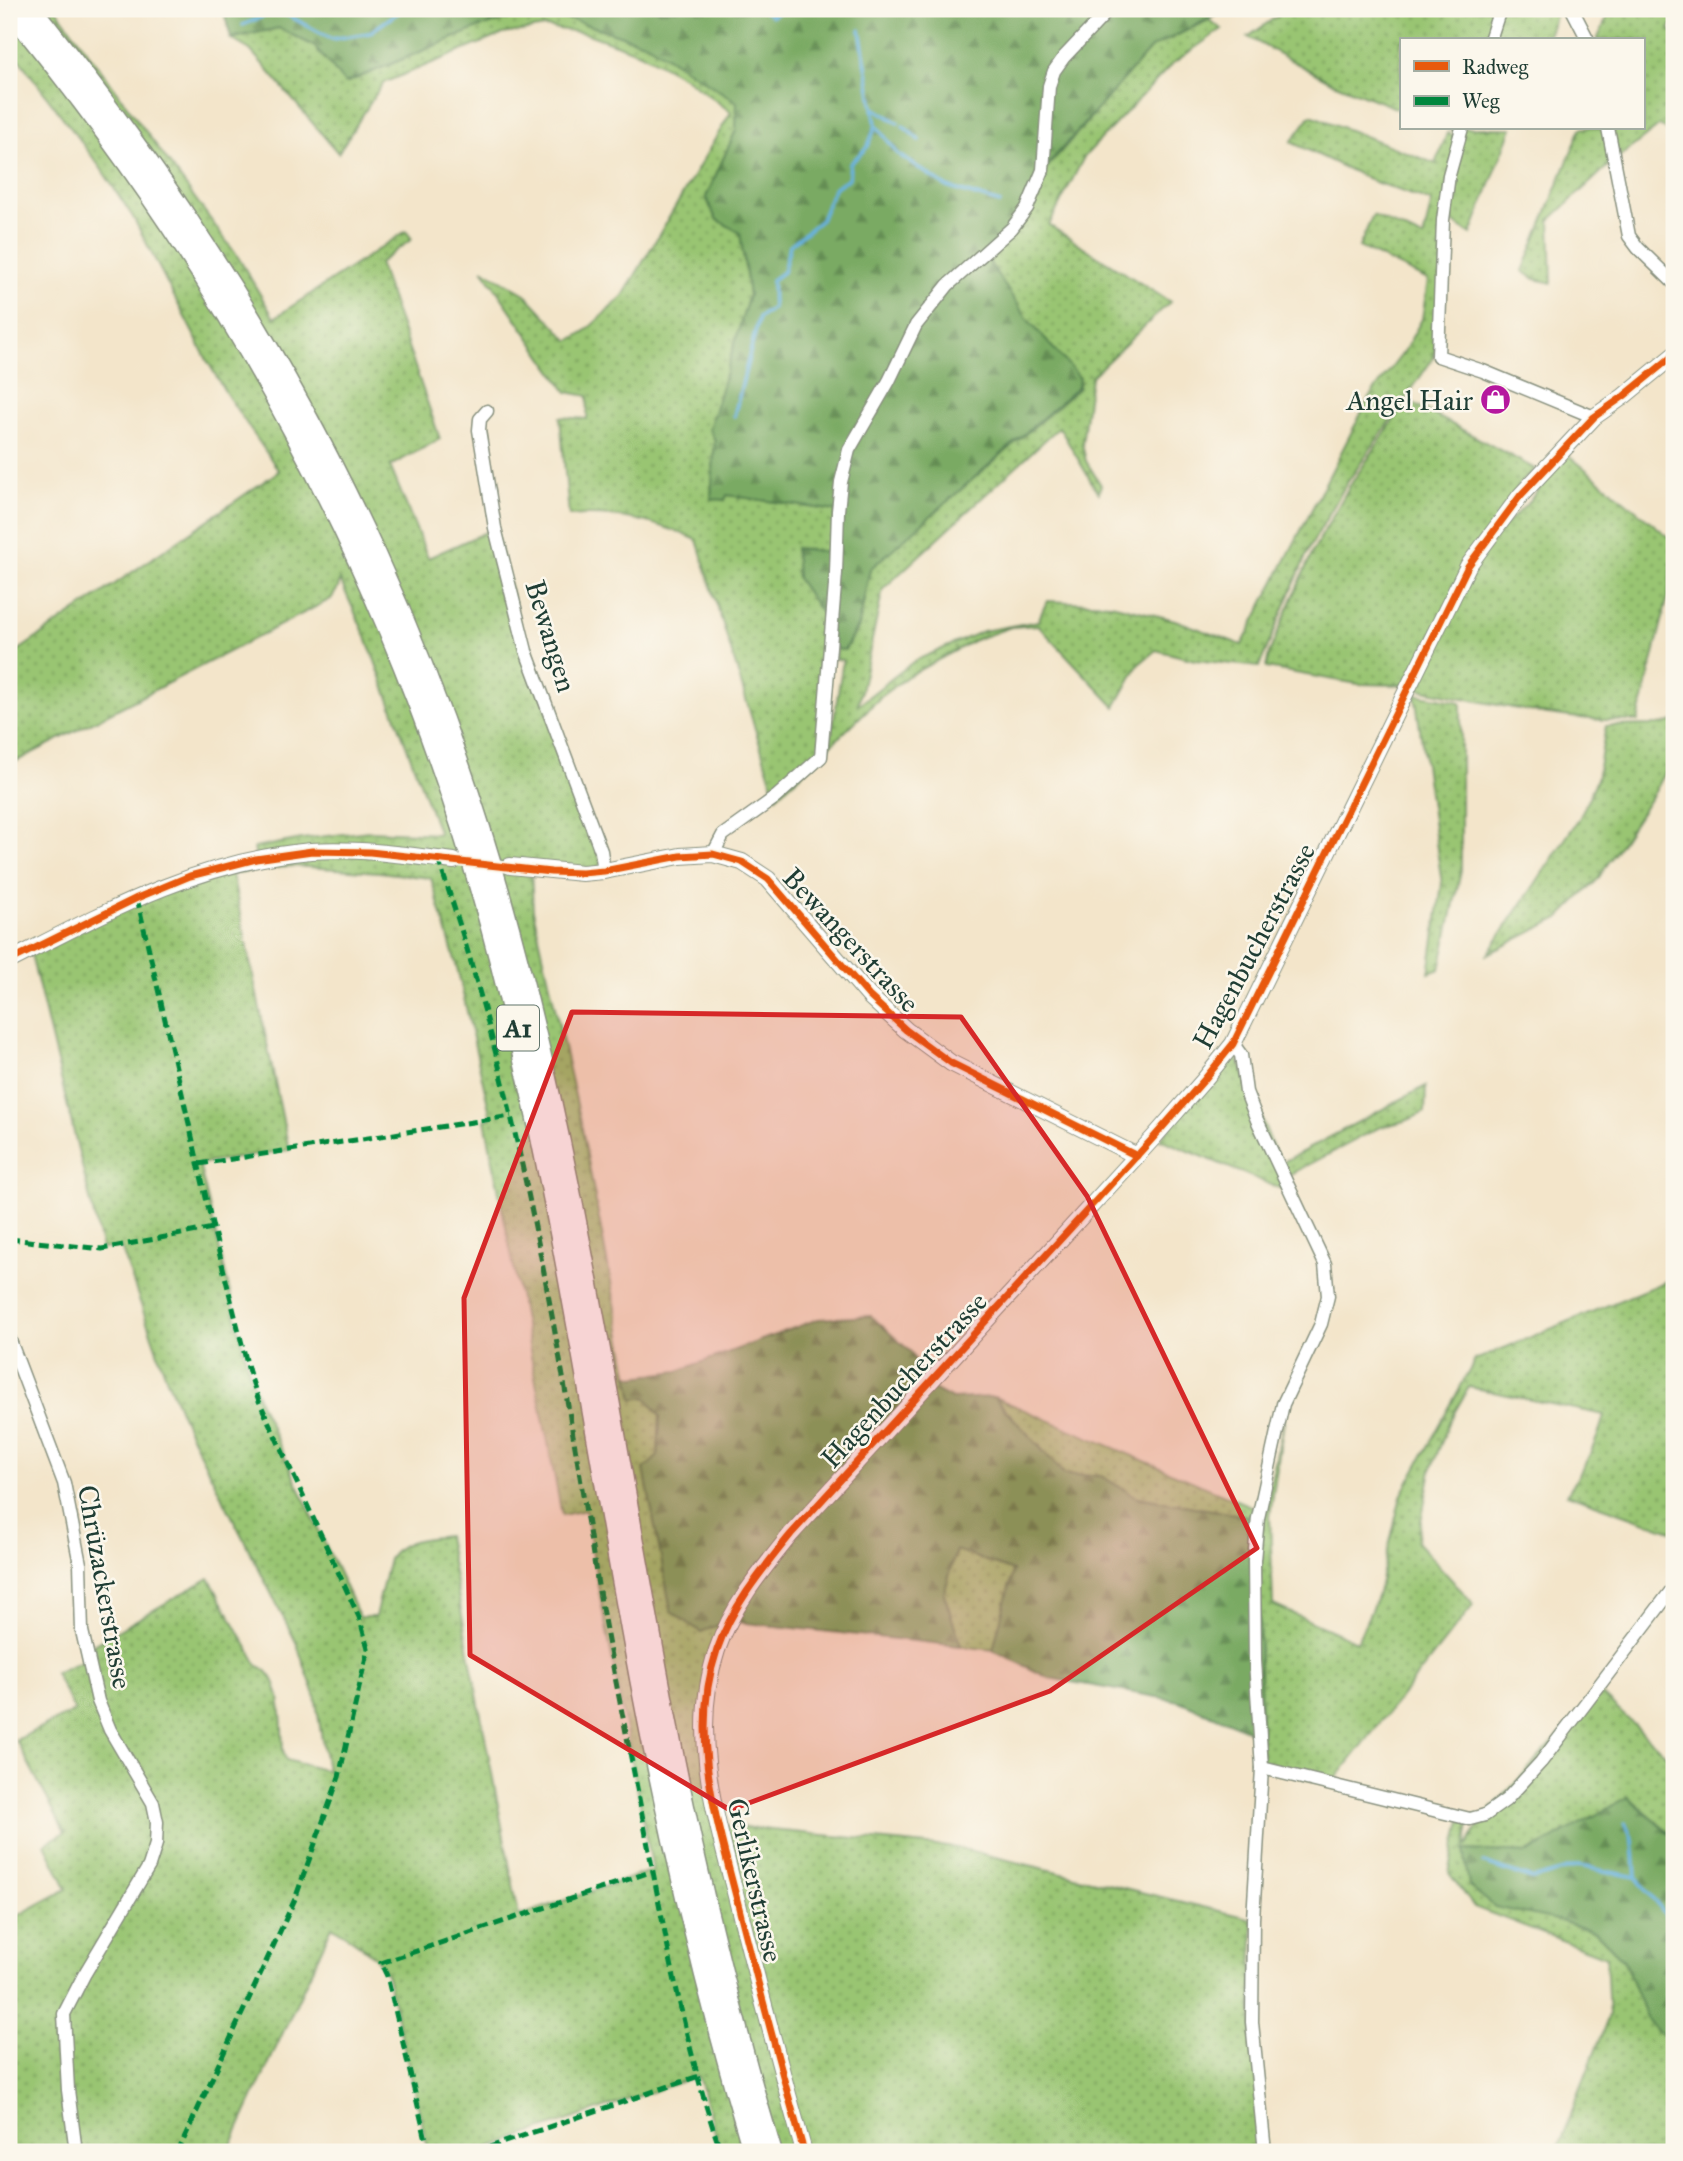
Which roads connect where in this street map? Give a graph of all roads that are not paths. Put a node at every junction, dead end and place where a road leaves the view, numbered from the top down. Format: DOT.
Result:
graph roads {
  1 [pos="10,9"];
  2 [pos="31,9"];
  3 [pos="1104,9"];
  4 [pos="1500,9"];
  5 [pos="1572,9"];
  6 [pos="1491,38"];
  7 [pos="1587,38"];
  8 [pos="1461,130"];
  9 [pos="1608,130"];
  10 [pos="1674,283"];
  11 [pos="1674,355"];
  12 [pos="487,411"];
  13 [pos="1594,417"];
  14 [pos="713,854"];
  15 [pos="454,861"];
  16 [pos="510,866"];
  17 [pos="604,871"];
  18 [pos="9,961"];
  19 [pos="1233,1044"];
  20 [pos="1136,1156"];
  21 [pos="9,1338"];
  22 [pos="1674,1587"];
  23 [pos="731,1617"];
  24 [pos="1262,1768"];
  25 [pos="76,2152"];
  26 [pos="754,2152"];
  27 [pos="771,2152"];
  28 [pos="804,2152"];
  29 [pos="1265,2152"];
  1 -- 26 [label="highway, A1"];
  2 -- 27 [label="highway, A1"];
  3 -- 14 [label="street"];
  4 -- 6 [label="street"];
  5 -- 7 [label="street"];
  8 -- 13 [label="street"];
  9 -- 10 [label="street"];
  11 -- 13 [label="street, Hagenbucherstrasse"];
  12 -- 17 [label="street, Bewangen"];
  13 -- 19 [label="street, Hagenbucherstrasse"];
  14 -- 17 [label="street, Bewangerstrasse"];
  14 -- 20 [label="street, Bewangerstrasse"];
  15 -- 18 [label="street"];
  16 -- 17 [label="street, Bewangerstrasse"];
  19 -- 20 [label="street, Hagenbucherstrasse"];
  19 -- 24 [label="street"];
  20 -- 23 [label="street, Hagenbucherstrasse"];
  21 -- 25 [label="street, Chrüzackerstrasse"];
  22 -- 24 [label="street"];
  23 -- 28 [label="street, Gerlikerstrasse"];
  24 -- 29 [label="street"];
}
